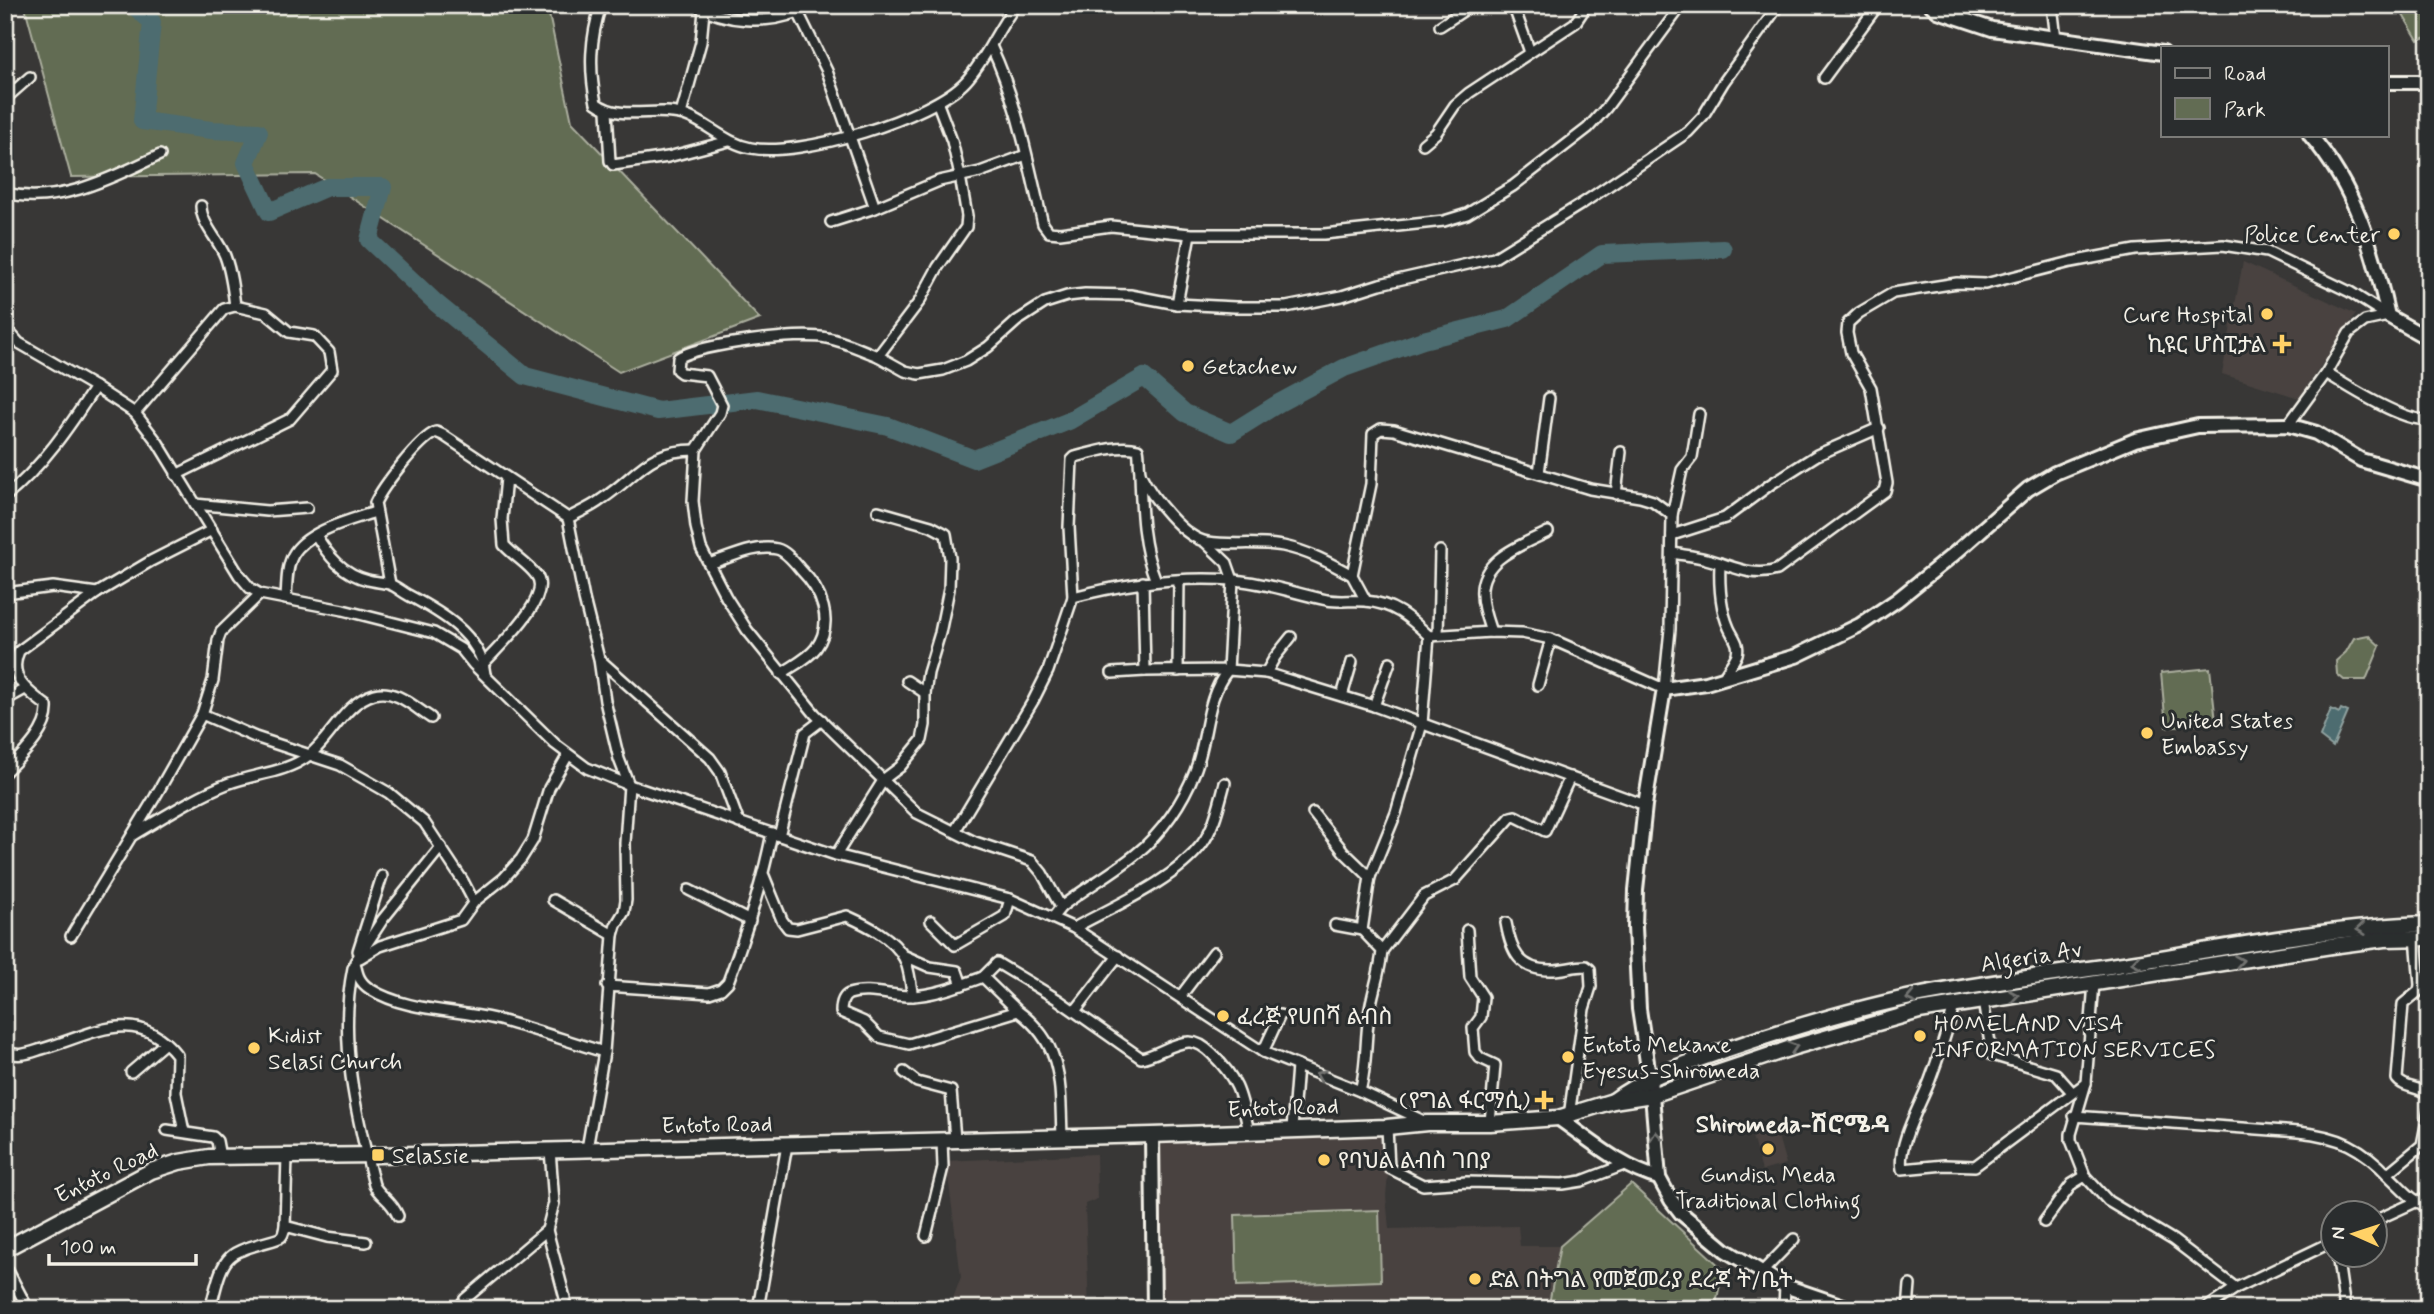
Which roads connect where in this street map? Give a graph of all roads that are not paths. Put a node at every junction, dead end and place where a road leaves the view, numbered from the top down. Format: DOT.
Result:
graph roads {
  1 [pos="601,5"];
  2 [pos="695,5"];
  3 [pos="812,5"];
  4 [pos="1016,5"];
  5 [pos="1472,5"];
  6 [pos="1513,5"];
  7 [pos="1587,5"];
  8 [pos="1682,5"];
  9 [pos="1779,5"];
  10 [pos="1878,5"];
  11 [pos="1931,5"];
  12 [pos="2052,5"];
  13 [pos="796,9"];
  14 [pos="705,10"];
  15 [pos="1440,26"];
  16 [pos="2056,39"];
  17 [pos="991,46"];
  18 [pos="1530,52"];
  19 [pos="2161,54"];
  20 [pos="30,77"];
  21 [pos="1824,78"];
  22 [pos="2388,82"];
  23 [pos="2429,82"];
  24 [pos="5,99"];
  25 [pos="938,103"];
  26 [pos="607,111"];
  27 [pos="681,114"];
  28 [pos="850,136"];
  29 [pos="2312,136"];
  30 [pos="729,141"];
  31 [pos="1423,144"];
  32 [pos="160,155"];
  33 [pos="1026,155"];
  34 [pos="960,176"];
  35 [pos="5,194"];
  36 [pos="201,206"];
  37 [pos="875,208"];
  38 [pos="831,222"];
  39 [pos="1190,234"];
  40 [pos="1177,304"];
  41 [pos="235,306"];
  42 [pos="2388,316"];
  43 [pos="5,327"];
  44 [pos="2429,339"];
  45 [pos="878,356"];
  46 [pos="2326,373"];
  47 [pos="95,387"];
  48 [pos="1549,398"];
  49 [pos="135,414"];
  50 [pos="1699,414"];
  51 [pos="2429,419"];
  52 [pos="2288,425"];
  53 [pos="1879,428"];
  54 [pos="696,450"];
  55 [pos="1621,452"];
  56 [pos="1140,473"];
  57 [pos="1539,473"];
  58 [pos="176,475"];
  59 [pos="506,478"];
  60 [pos="2429,480"];
  61 [pos="1616,494"];
  62 [pos="5,498"];
  63 [pos="195,504"];
  64 [pos="307,508"];
  65 [pos="878,511"];
  66 [pos="375,512"];
  67 [pos="1672,514"];
  68 [pos="568,518"];
  69 [pos="212,530"];
  70 [pos="1548,531"];
  71 [pos="316,535"];
  72 [pos="1672,535"];
  73 [pos="1205,542"];
  74 [pos="1440,551"];
  75 [pos="1672,553"];
  76 [pos="1720,563"];
  77 [pos="709,564"];
  78 [pos="1352,575"];
  79 [pos="1179,580"];
  80 [pos="1233,580"];
  81 [pos="1156,581"];
  82 [pos="1143,582"];
  83 [pos="390,584"];
  84 [pos="5,593"];
  85 [pos="97,593"];
  86 [pos="260,594"];
  87 [pos="1073,597"];
  88 [pos="286,599"];
  89 [pos="1366,601"];
  90 [pos="1491,632"];
  91 [pos="1434,635"];
  92 [pos="1291,637"];
  93 [pos="1551,639"];
  94 [pos="599,659"];
  95 [pos="1352,662"];
  96 [pos="1390,662"];
  97 [pos="484,663"];
  98 [pos="1228,670"];
  99 [pos="1145,671"];
  100 [pos="1178,671"];
  101 [pos="1112,673"];
  102 [pos="1266,673"];
  103 [pos="485,674"];
  104 [pos="781,674"];
  105 [pos="1723,678"];
  106 [pos="907,681"];
  107 [pos="1538,685"];
  108 [pos="25,689"];
  109 [pos="1664,689"];
  110 [pos="925,693"];
  111 [pos="1342,696"];
  112 [pos="5,700"];
  113 [pos="1374,706"];
  114 [pos="202,714"];
  115 [pos="431,718"];
  116 [pos="822,720"];
  117 [pos="1422,724"];
  118 [pos="568,755"];
  119 [pos="309,756"];
  120 [pos="5,772"];
  121 [pos="1570,777"];
  122 [pos="884,779"];
  123 [pos="1225,783"];
  124 [pos="629,785"];
  125 [pos="1645,806"];
  126 [pos="1313,813"];
  127 [pos="739,823"];
  128 [pos="955,831"];
  129 [pos="776,834"];
  130 [pos="132,836"];
  131 [pos="441,847"];
  132 [pos="836,855"];
  133 [pos="382,876"];
  134 [pos="764,876"];
  135 [pos="1370,877"];
  136 [pos="689,890"];
  137 [pos="1010,899"];
  138 [pos="553,900"];
  139 [pos="474,902"];
  140 [pos="1062,907"];
  141 [pos="1053,917"];
  142 [pos="750,921"];
  143 [pos="931,922"];
  144 [pos="1506,923"];
  145 [pos="2429,924"];
  146 [pos="1335,925"];
  147 [pos="1074,928"];
  148 [pos="1362,930"];
  149 [pos="1467,930"];
  150 [pos="613,935"];
  151 [pos="71,936"];
  152 [pos="2422,938"];
  153 [pos="1214,951"];
  154 [pos="1382,951"];
  155 [pos="903,955"];
  156 [pos="1118,956"];
  157 [pos="355,962"];
  158 [pos="984,977"];
  159 [pos="2094,983"];
  160 [pos="962,985"];
  161 [pos="607,986"];
  162 [pos="913,996"];
  163 [pos="1180,997"];
  164 [pos="1983,1001"];
  165 [pos="1954,1006"];
  166 [pos="1018,1011"];
  167 [pos="1075,1011"];
  168 [pos="1280,1015"];
  169 [pos="165,1043"];
  170 [pos="5,1051"];
  171 [pos="604,1052"];
  172 [pos="1263,1052"];
  173 [pos="1297,1066"];
  174 [pos="131,1072"];
  175 [pos="904,1072"];
  176 [pos="1650,1078"];
  177 [pos="2086,1083"];
  178 [pos="1360,1091"];
  179 [pos="2072,1092"];
  180 [pos="1653,1096"];
  181 [pos="2429,1096"];
  182 [pos="1613,1101"];
  183 [pos="2429,1110"];
  184 [pos="2074,1116"];
  185 [pos="1564,1117"];
  186 [pos="1427,1123"];
  187 [pos="1490,1124"];
  188 [pos="1387,1127"];
  189 [pos="1292,1129"];
  190 [pos="167,1130"];
  191 [pos="184,1132"];
  192 [pos="1249,1132"];
  193 [pos="1152,1135"];
  194 [pos="1062,1137"];
  195 [pos="948,1139"];
  196 [pos="787,1145"];
  197 [pos="587,1149"];
  198 [pos="550,1150"];
  199 [pos="366,1155"];
  200 [pos="287,1156"];
  201 [pos="220,1157"];
  202 [pos="1624,1164"];
  203 [pos="2388,1174"];
  204 [pos="2085,1176"];
  205 [pos="1659,1178"];
  206 [pos="2429,1196"];
  207 [pos="2414,1202"];
  208 [pos="2429,1208"];
  209 [pos="2388,1215"];
  210 [pos="398,1216"];
  211 [pos="2044,1222"];
  212 [pos="285,1226"];
  213 [pos="547,1230"];
  214 [pos="926,1236"];
  215 [pos="1794,1239"];
  216 [pos="366,1242"];
  217 [pos="5,1249"];
  218 [pos="2318,1249"];
  219 [pos="5,1265"];
  220 [pos="2339,1268"];
  221 [pos="1761,1273"];
  222 [pos="1910,1285"];
  223 [pos="1786,1286"];
  224 [pos="2236,1288"];
  225 [pos="565,1298"];
  226 [pos="28,1309"];
  227 [pos="209,1309"];
  228 [pos="458,1309"];
  229 [pos="758,1309"];
  230 [pos="1154,1309"];
  231 [pos="1784,1309"];
  232 [pos="1852,1309"];
  233 [pos="1908,1309"];
  234 [pos="2205,1309"];
  235 [pos="2345,1309"];
  1 -- 26 [label="street"];
  2 -- 14 [label="street"];
  3 -- 13 [label="street"];
  4 -- 17 [label="street"];
  5 -- 15 [label="street"];
  6 -- 18 [label="street"];
  7 -- 18 [label="street"];
  8 -- 39 [label="street"];
  9 -- 40 [label="street"];
  10 -- 21 [label="street"];
  11 -- 16 [label="street"];
  12 -- 16 [label="street"];
  13 -- 14 [label="street"];
  13 -- 28 [label="street"];
  14 -- 27 [label="street"];
  16 -- 19 [label="street"];
  17 -- 25 [label="street"];
  17 -- 33 [label="street"];
  18 -- 31 [label="street"];
  20 -- 24 [label="street"];
  22 -- 23 [label="street"];
  25 -- 28 [label="street"];
  25 -- 34 [label="street"];
  26 -- 27 [label="street"];
  26 -- 30 [label="street"];
  27 -- 30 [label="street"];
  28 -- 30 [label="street"];
  28 -- 37 [label="street"];
  29 -- 42 [label="street"];
  32 -- 35 [label="street"];
  33 -- 34 [label="street"];
  33 -- 39 [label="street"];
  34 -- 37 [label="street"];
  34 -- 45 [label="street"];
  36 -- 41 [label="street"];
  37 -- 38 [label="street"];
  39 -- 40 [label="street"];
  40 -- 45 [label="street"];
  41 -- 49 [label="street"];
  41 -- 58 [label="street"];
  42 -- 44 [label="street"];
  42 -- 46 [label="street"];
  42 -- 53 [label="street"];
  43 -- 47 [label="street"];
  45 -- 54 [label="street"];
  46 -- 51 [label="street"];
  46 -- 52 [label="street"];
  47 -- 49 [label="street"];
  47 -- 62 [label="street"];
  48 -- 57 [label="street"];
  49 -- 58 [label="street"];
  50 -- 67 [label="street"];
  52 -- 60 [label="street"];
  52 -- 105 [label="street"];
  53 -- 72 [label="street"];
  53 -- 76 [label="street"];
  54 -- 68 [label="street"];
  54 -- 77 [label="street"];
  55 -- 61 [label="street"];
  56 -- 73 [label="street"];
  56 -- 81 [label="street"];
  56 -- 87 [label="street"];
  57 -- 61 [label="street"];
  57 -- 78 [label="street"];
  58 -- 63 [label="street"];
  59 -- 66 [label="street"];
  59 -- 68 [label="street"];
  59 -- 97 [label="street"];
  61 -- 67 [label="street"];
  63 -- 64 [label="street"];
  63 -- 69 [label="street"];
  65 -- 110 [label="street"];
  66 -- 71 [label="street"];
  66 -- 83 [label="street"];
  67 -- 72 [label="street"];
  68 -- 94 [label="street"];
  69 -- 85 [label="street"];
  69 -- 86 [label="street"];
  70 -- 90 [label="street"];
  71 -- 83 [label="street"];
  71 -- 88 [label="street"];
  72 -- 75 [label="street"];
  73 -- 78 [label="street"];
  73 -- 80 [label="street"];
  74 -- 91 [label="street"];
  75 -- 76 [label="street"];
  75 -- 109 [label="street"];
  76 -- 105 [label="street"];
  77 -- 104 [label="street"];
  77 -- 104 [label="street"];
  78 -- 89 [label="street"];
  79 -- 80 [label="street"];
  79 -- 81 [label="street"];
  79 -- 100 [label="street"];
  80 -- 89 [label="street"];
  80 -- 98 [label="street"];
  81 -- 82 [label="street"];
  82 -- 87 [label="street"];
  82 -- 99 [label="street"];
  83 -- 97 [label="street"];
  84 -- 85 [label="street"];
  85 -- 108 [label="street"];
  86 -- 88 [label="street"];
  86 -- 114 [label="street"];
  87 -- 128 [label="street"];
  88 -- 103 [label="street"];
  89 -- 91 [label="street"];
  90 -- 91 [label="street"];
  90 -- 93 [label="street"];
  91 -- 117 [label="street"];
  92 -- 102 [label="street"];
  93 -- 107 [label="street"];
  93 -- 109 [label="street"];
  94 -- 124 [label="street"];
  94 -- 127 [label="street"];
  95 -- 111 [label="street"];
  96 -- 113 [label="street"];
  97 -- 103 [label="street"];
  98 -- 100 [label="street"];
  98 -- 102 [label="street"];
  98 -- 140 [label="street"];
  99 -- 100 [label="street"];
  99 -- 101 [label="street"];
  102 -- 111 [label="street"];
  103 -- 118 [label="street"];
  104 -- 116 [label="street"];
  105 -- 109 [label="street"];
  106 -- 110 [label="street"];
  108 -- 112 [label="street"];
  108 -- 120 [label="street"];
  109 -- 125 [label="street"];
  110 -- 122 [label="street"];
  111 -- 113 [label="street"];
  113 -- 117 [label="street"];
  114 -- 119 [label="street"];
  114 -- 130 [label="street"];
  115 -- 119 [label="street"];
  116 -- 122 [label="street"];
  116 -- 129 [label="street"];
  117 -- 121 [label="street"];
  117 -- 135 [label="street"];
  118 -- 124 [label="street"];
  118 -- 139 [label="street"];
  119 -- 130 [label="street"];
  119 -- 131 [label="street"];
  121 -- 125 [label="street"];
  121 -- 154 [label="street"];
  122 -- 128 [label="street"];
  122 -- 132 [label="street"];
  123 -- 147 [label="street"];
  124 -- 127 [label="street"];
  124 -- 150 [label="street"];
  125 -- 176 [label="street"];
  126 -- 135 [label="street"];
  127 -- 129 [label="street"];
  128 -- 140 [label="street"];
  129 -- 132 [label="street"];
  129 -- 134 [label="street"];
  130 -- 151 [label="street"];
  131 -- 139 [label="street"];
  131 -- 157 [label="street"];
  132 -- 137 [label="street"];
  133 -- 157 [label="street"];
  134 -- 142 [label="street"];
  134 -- 155 [label="street"];
  135 -- 148 [label="street"];
  136 -- 142 [label="street"];
  137 -- 141 [label="street"];
  137 -- 143 [label="street"];
  138 -- 150 [label="street"];
  139 -- 157 [label="street"];
  140 -- 141 [label="street"];
  141 -- 147 [label="street"];
  142 -- 161 [label="street"];
  144 -- 185 [label="street"];
  145 -- 176 [label="main road, Algeria Av, one-way"];
  146 -- 148 [label="street"];
  147 -- 156 [label="street"];
  148 -- 154 [label="street"];
  149 -- 187 [label="street"];
  150 -- 161 [label="street"];
  159 -- 152 [label="main road, Algeria Av, one-way"];
  152 -- 181 [label="street"];
  153 -- 163 [label="street"];
  154 -- 178 [label="street"];
  155 -- 160 [label="street"];
  155 -- 162 [label="street"];
  156 -- 163 [label="street"];
  156 -- 167 [label="street"];
  157 -- 171 [label="street"];
  157 -- 199 [label="street"];
  158 -- 160 [label="street"];
  158 -- 166 [label="street"];
  158 -- 167 [label="street"];
  164 -- 159 [label="main road, Algeria Av, one-way"];
  159 -- 177 [label="street"];
  160 -- 162 [label="street"];
  161 -- 171 [label="street"];
  162 -- 166 [label="street"];
  163 -- 172 [label="street"];
  164 -- 165 [label="main road, Algeria Av"];
  164 -- 179 [label="street"];
  165 -- 179 [label="street"];
  180 -- 165 [label="main road, Algeria Av, one-way"];
  166 -- 194 [label="street"];
  167 -- 192 [label="street"];
  168 -- 172 [label="street"];
  169 -- 170 [label="street"];
  169 -- 174 [label="street"];
  169 -- 191 [label="street"];
  171 -- 197 [label="street"];
  172 -- 173 [label="street"];
  178 -- 173 [label="street, one-way"];
  173 -- 189 [label="street"];
  175 -- 195 [label="street"];
  176 -- 180 [label="street"];
  176 -- 182 [label="main road, Algeria Av"];
  177 -- 179 [label="street"];
  177 -- 184 [label="street"];
  178 -- 186 [label="street"];
  180 -- 182 [label="main road, Algeria Av"];
  205 -- 180 [label="street, one-way"];
  182 -- 185 [label="main road, Entoto Road"];
  183 -- 203 [label="street"];
  184 -- 203 [label="street"];
  184 -- 204 [label="street"];
  185 -- 187 [label="main road, Entoto Road"];
  185 -- 202 [label="street"];
  186 -- 187 [label="main road, Entoto Road"];
  186 -- 188 [label="main road, Entoto Road"];
  188 -- 189 [label="main road, Entoto Road"];
  188 -- 202 [label="street"];
  189 -- 192 [label="main road, Entoto Road"];
  190 -- 191 [label="street"];
  191 -- 201 [label="street"];
  192 -- 193 [label="main road, Entoto Road"];
  193 -- 194 [label="main road, Entoto Road"];
  193 -- 230 [label="street"];
  194 -- 195 [label="main road, Entoto Road"];
  195 -- 196 [label="main road, Entoto Road"];
  195 -- 214 [label="street"];
  196 -- 197 [label="main road, Entoto Road"];
  196 -- 229 [label="street"];
  197 -- 198 [label="main road, Entoto Road"];
  198 -- 199 [label="main road, Entoto Road"];
  198 -- 213 [label="street"];
  199 -- 200 [label="main road, Entoto Road"];
  199 -- 210 [label="street"];
  200 -- 201 [label="main road, Entoto Road"];
  200 -- 212 [label="street"];
  201 -- 217 [label="main road, Entoto Road"];
  202 -- 205 [label="street"];
  203 -- 207 [label="street"];
  204 -- 211 [label="street"];
  204 -- 224 [label="street"];
  205 -- 221 [label="street"];
  206 -- 207 [label="street"];
  207 -- 208 [label="street"];
  207 -- 209 [label="street"];
  212 -- 216 [label="street"];
  212 -- 227 [label="street"];
  213 -- 225 [label="street"];
  213 -- 228 [label="street"];
  215 -- 221 [label="street"];
  218 -- 224 [label="street"];
  219 -- 226 [label="street"];
  220 -- 235 [label="street"];
  221 -- 223 [label="street"];
  222 -- 233 [label="street"];
  223 -- 231 [label="street"];
  223 -- 232 [label="street"];
  224 -- 234 [label="street"];
}
